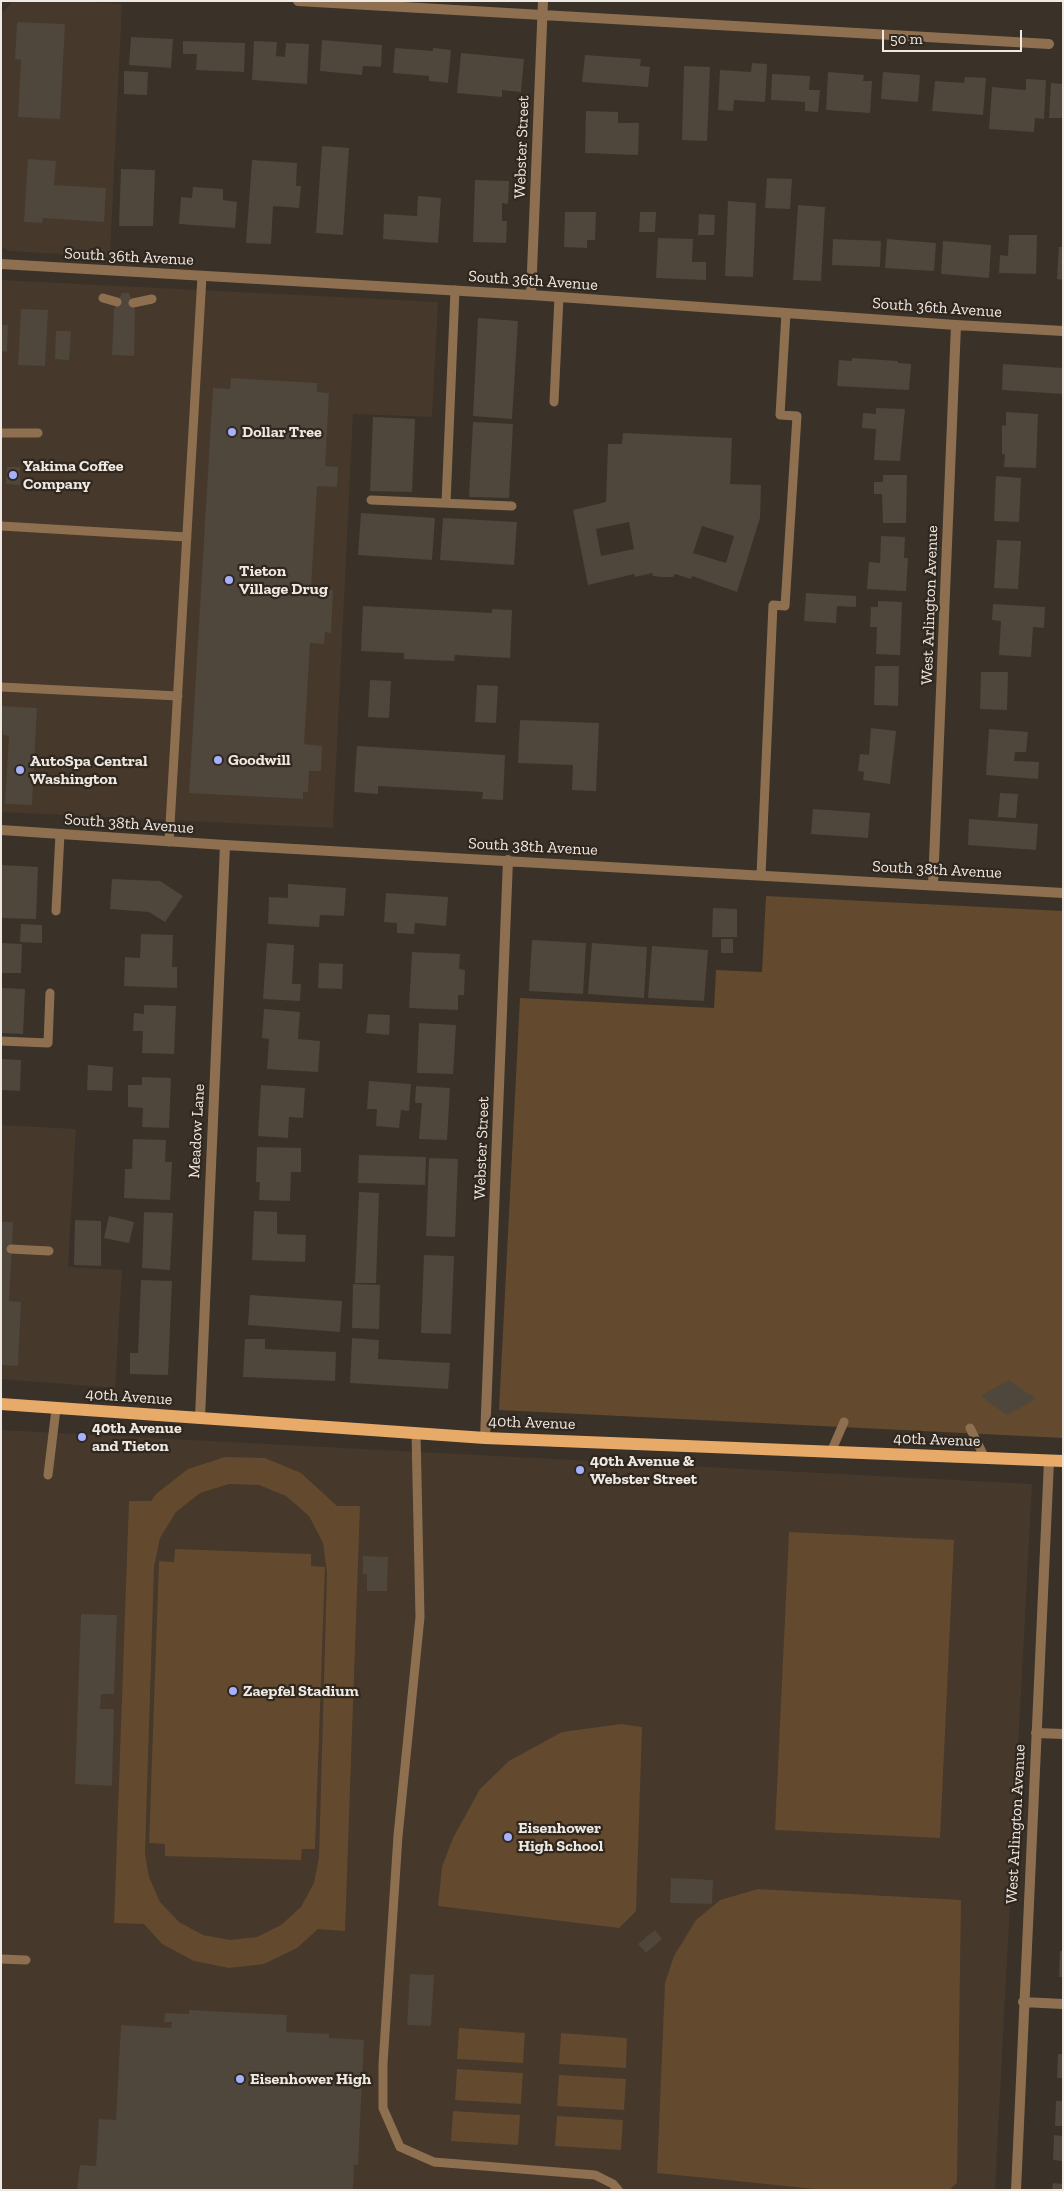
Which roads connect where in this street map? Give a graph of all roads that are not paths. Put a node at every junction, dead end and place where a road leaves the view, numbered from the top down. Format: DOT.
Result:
graph roads {
  1 [pos="298,1"];
  2 [pos="543,1"];
  3 [pos="542,17"];
  4 [pos="1049,44"];
  5 [pos="1,264"];
  6 [pos="202,276"];
  7 [pos="455,290"];
  8 [pos="531,295"];
  9 [pos="559,297"];
  10 [pos="103,298"];
  11 [pos="152,299"];
  12 [pos="117,302"];
  13 [pos="133,303"];
  14 [pos="786,313"];
  15 [pos="956,325"];
  16 [pos="1063,331"];
  17 [pos="554,402"];
  18 [pos="1,433"];
  19 [pos="38,433"];
  20 [pos="371,500"];
  21 [pos="446,503"];
  22 [pos="512,506"];
  23 [pos="1,526"];
  24 [pos="187,537"];
  25 [pos="1,688"];
  26 [pos="178,696"];
  27 [pos="1,830"];
  28 [pos="60,834"];
  29 [pos="169,842"];
  30 [pos="225,846"];
  31 [pos="508,860"];
  32 [pos="761,875"];
  33 [pos="933,885"];
  34 [pos="1063,892"];
  35 [pos="56,911"];
  36 [pos="50,993"];
  37 [pos="1,1041"];
  38 [pos="11,1249"];
  39 [pos="49,1251"];
  40 [pos="1,1404"];
  41 [pos="56,1409"];
  42 [pos="200,1418"];
  43 [pos="844,1422"];
  44 [pos="970,1428"];
  45 [pos="416,1433"];
  46 [pos="485,1438"];
  47 [pos="831,1452"];
  48 [pos="985,1458"];
  49 [pos="1049,1461"];
  50 [pos="1063,1461"];
  51 [pos="48,1475"];
  52 [pos="1036,1733"];
  53 [pos="1063,1734"];
  54 [pos="1,1959"];
  55 [pos="26,1960"];
  56 [pos="1023,2002"];
  57 [pos="1063,2004"];
  58 [pos="618,2190"];
  59 [pos="1016,2190"];
  1 -- 3 [label="street"];
  2 -- 3 [label="street, Webster Street"];
  3 -- 4 [label="street"];
  3 -- 8 [label="street, Webster Street"];
  5 -- 6 [label="street, South 36th Avenue"];
  6 -- 7 [label="street, South 36th Avenue"];
  6 -- 24 [label="lane"];
  7 -- 8 [label="street, South 36th Avenue"];
  7 -- 21 [label="lane"];
  8 -- 9 [label="street, South 36th Avenue"];
  9 -- 14 [label="street, South 36th Avenue"];
  9 -- 17 [label="lane"];
  10 -- 12 [label="lane"];
  11 -- 13 [label="lane"];
  14 -- 15 [label="street, South 36th Avenue"];
  14 -- 32 [label="lane"];
  15 -- 16 [label="street, South 36th Avenue"];
  15 -- 33 [label="street, West Arlington Avenue"];
  18 -- 19 [label="lane"];
  20 -- 21 [label="lane"];
  21 -- 22 [label="lane"];
  23 -- 24 [label="lane"];
  24 -- 26 [label="lane"];
  25 -- 26 [label="lane"];
  26 -- 29 [label="lane"];
  27 -- 28 [label="street, South 38th Avenue"];
  28 -- 29 [label="street, South 38th Avenue"];
  28 -- 35 [label="lane"];
  29 -- 30 [label="street, South 38th Avenue"];
  30 -- 31 [label="street, South 38th Avenue"];
  30 -- 42 [label="street, Meadow Lane"];
  31 -- 32 [label="street, South 38th Avenue"];
  31 -- 46 [label="street, Webster Street"];
  32 -- 33 [label="street, South 38th Avenue"];
  33 -- 34 [label="street, South 38th Avenue"];
  36 -- 37 [label="lane"];
  38 -- 39 [label="lane"];
  40 -- 41 [label="main road, 40th Avenue"];
  41 -- 42 [label="main road, 40th Avenue"];
  41 -- 51 [label="lane"];
  42 -- 45 [label="main road, 40th Avenue"];
  43 -- 47 [label="lane"];
  44 -- 48 [label="lane"];
  45 -- 46 [label="main road, 40th Avenue"];
  45 -- 58 [label="lane"];
  46 -- 47 [label="main road, 40th Avenue"];
  47 -- 48 [label="main road, 40th Avenue"];
  48 -- 49 [label="main road, 40th Avenue"];
  49 -- 50 [label="main road, 40th Avenue"];
  49 -- 52 [label="street, West Arlington Avenue"];
  52 -- 53 [label="street"];
  52 -- 56 [label="street, West Arlington Avenue"];
  54 -- 55 [label="lane"];
  56 -- 57 [label="street"];
  56 -- 59 [label="street, West Arlington Avenue"];
}
